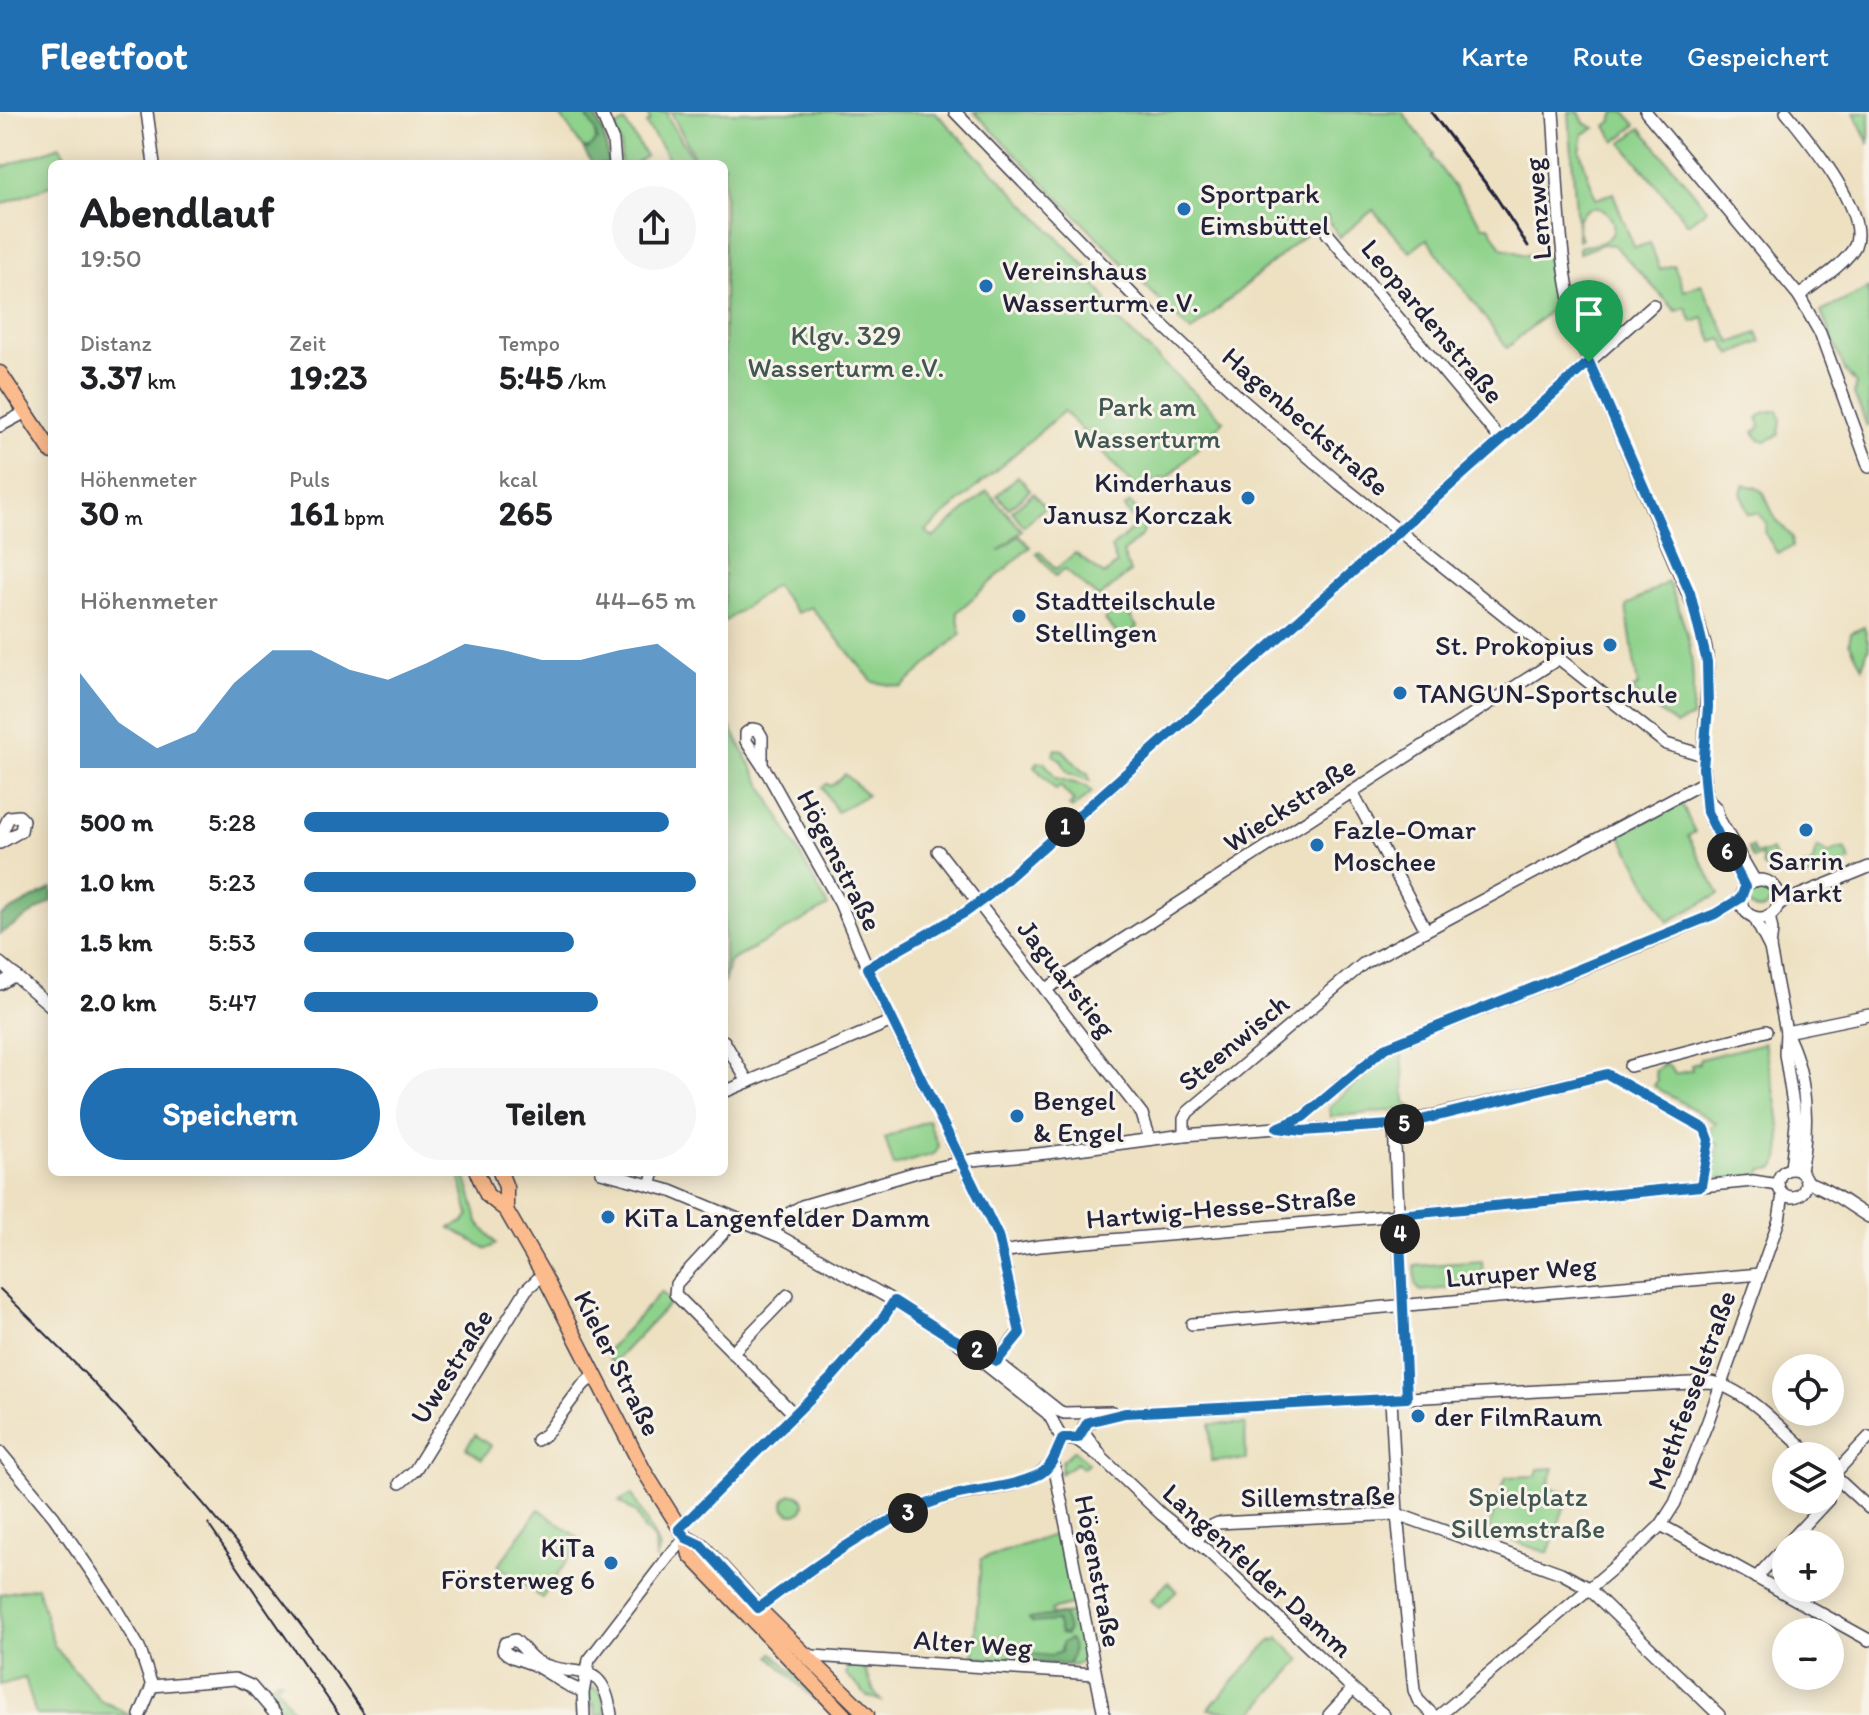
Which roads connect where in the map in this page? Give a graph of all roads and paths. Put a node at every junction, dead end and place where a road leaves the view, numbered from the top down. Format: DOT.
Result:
graph roads {
  1 [pos="147,112"];
  2 [pos="601,112"];
  3 [pos="955,112"];
  4 [pos="1553,112"];
  5 [pos="1646,112"];
  6 [pos="1786,112"];
  7 [pos="153,160"];
  8 [pos="615,160"];
  9 [pos="1327,233"];
  10 [pos="1799,296"];
  11 [pos="1653,305"];
  12 [pos="1589,362"];
  13 [pos="0,373"];
  14 [pos="26,412"];
  15 [pos="0,426"];
  16 [pos="1501,440"];
  17 [pos="48,446"];
  18 [pos="1869,467"];
  19 [pos="1398,531"];
  20 [pos="1558,659"];
  21 [pos="1703,755"];
  22 [pos="762,765"];
  23 [pos="1704,782"];
  24 [pos="1352,792"];
  25 [pos="0,837"];
  26 [pos="0,843"];
  27 [pos="938,851"];
  28 [pos="1869,867"];
  29 [pos="1776,890"];
  30 [pos="1814,890"];
  31 [pos="1746,894"];
  32 [pos="980,903"];
  33 [pos="1778,904"];
  34 [pos="1769,915"];
  35 [pos="1754,917"];
  36 [pos="1426,930"];
  37 [pos="1770,948"];
  38 [pos="0,963"];
  39 [pos="867,968"];
  40 [pos="15,975"];
  41 [pos="0,984"];
  42 [pos="1046,989"];
  43 [pos="48,1004"];
  44 [pos="1869,1015"];
  45 [pos="892,1021"];
  46 [pos="1766,1031"];
  47 [pos="1786,1032"];
  48 [pos="728,1048"];
  49 [pos="1630,1066"];
  50 [pos="748,1082"];
  51 [pos="728,1090"];
  52 [pos="1394,1125"];
  53 [pos="1277,1128"];
  54 [pos="1184,1135"];
  55 [pos="1150,1139"];
  56 [pos="962,1161"];
  57 [pos="1796,1169"];
  58 [pos="479,1176"];
  59 [pos="503,1176"];
  60 [pos="616,1176"];
  61 [pos="653,1176"];
  62 [pos="650,1185"];
  63 [pos="1701,1186"];
  64 [pos="1806,1186"];
  65 [pos="1784,1192"];
  66 [pos="506,1210"];
  67 [pos="1399,1215"];
  68 [pos="1869,1217"];
  69 [pos="736,1219"];
  70 [pos="772,1233"];
  71 [pos="1002,1252"];
  72 [pos="543,1274"];
  73 [pos="1760,1274"];
  74 [pos="788,1295"];
  75 [pos="894,1301"];
  76 [pos="1402,1305"];
  77 [pos="1192,1324"];
  78 [pos="732,1353"];
  79 [pos="994,1364"];
  80 [pos="594,1375"];
  81 [pos="1721,1383"];
  82 [pos="1407,1398"];
  83 [pos="1391,1399"];
  84 [pos="1070,1413"];
  85 [pos="1125,1413"];
  86 [pos="795,1415"];
  87 [pos="1056,1423"];
  88 [pos="1076,1433"];
  89 [pos="1869,1437"];
  90 [pos="537,1440"];
  91 [pos="1796,1442"];
  92 [pos="0,1452"];
  93 [pos="1053,1460"];
  94 [pos="1844,1466"];
  95 [pos="400,1483"];
  96 [pos="1844,1485"];
  97 [pos="1869,1508"];
  98 [pos="1397,1514"];
  99 [pos="1815,1514"];
  100 [pos="1661,1525"];
  101 [pos="1801,1530"];
  102 [pos="682,1534"];
  103 [pos="1196,1541"];
  104 [pos="1772,1561"];
  105 [pos="1756,1578"];
  106 [pos="1587,1587"];
  107 [pos="758,1608"];
  108 [pos="1869,1640"];
  109 [pos="802,1651"];
  110 [pos="848,1657"];
  111 [pos="586,1673"];
  112 [pos="1095,1674"];
  113 [pos="833,1682"];
  114 [pos="152,1686"];
  115 [pos="1353,1689"];
  116 [pos="583,1691"];
  117 [pos="140,1715"];
  118 [pos="276,1715"];
  119 [pos="584,1715"];
  120 [pos="611,1715"];
  121 [pos="844,1715"];
  122 [pos="867,1715"];
  123 [pos="1104,1715"];
  124 [pos="1329,1715"];
  125 [pos="1384,1715"];
  126 [pos="1433,1715"];
  127 [pos="1440,1715"];
  128 [pos="1719,1715"];
  1 -- 7 [label="street"];
  2 -- 8 [label="street"];
  3 -- 19 [label="street, Hagenbeckstraße"];
  4 -- 12 [label="street, Lenzweg"];
  5 -- 10 [label="street"];
  6 -- 10 [label="street"];
  9 -- 16 [label="street, Leopardenstraße"];
  10 -- 18 [label="street"];
  11 -- 12 [label="street"];
  12 -- 16 [label="street"];
  12 -- 21 [label="street, Lenzweg"];
  13 -- 14 [label="main road"];
  14 -- 15 [label="street"];
  14 -- 17 [label="main road"];
  16 -- 19 [label="street"];
  19 -- 20 [label="street, Hagenbeckstraße"];
  19 -- 32 [label="street"];
  20 -- 21 [label="street, Hagenbeckstraße"];
  20 -- 24 [label="street, Wieckstraße"];
  21 -- 23 [label="street"];
  22 -- 39 [label="street, Högenstraße"];
  23 -- 31 [label="street"];
  23 -- 36 [label="street, Steenwisch"];
  24 -- 36 [label="street"];
  24 -- 42 [label="street, Wieckstraße"];
  25 -- 26 [label="street"];
  27 -- 32 [label="street, Jaguarstieg"];
  28 -- 30 [label="street"];
  29 -- 30 [label="street"];
  29 -- 31 [label="street"];
  29 -- 33 [label="street"];
  30 -- 33 [label="street"];
  31 -- 35 [label="street"];
  31 -- 53 [label="street"];
  32 -- 39 [label="street"];
  32 -- 42 [label="street, Jaguarstieg"];
  33 -- 34 [label="street"];
  34 -- 35 [label="street"];
  34 -- 37 [label="street"];
  35 -- 37 [label="street"];
  36 -- 54 [label="street, Steenwisch"];
  37 -- 47 [label="street"];
  38 -- 40 [label="street"];
  39 -- 45 [label="street, Högenstraße"];
  40 -- 41 [label="street"];
  40 -- 43 [label="street"];
  42 -- 55 [label="street, Jaguarstieg"];
  44 -- 47 [label="street"];
  45 -- 50 [label="street"];
  45 -- 56 [label="street, Högenstraße"];
  46 -- 49 [label="street"];
  47 -- 57 [label="street"];
  48 -- 50 [label="street"];
  50 -- 51 [label="street"];
  52 -- 53 [label="street"];
  52 -- 63 [label="street"];
  52 -- 67 [label="street"];
  53 -- 54 [label="street"];
  54 -- 55 [label="street, Steenwisch"];
  55 -- 56 [label="street, Steenwisch"];
  56 -- 70 [label="street, Steenwisch"];
  56 -- 71 [label="street, Högenstraße"];
  57 -- 64 [label="street"];
  57 -- 65 [label="street, Methfesselstraße"];
  58 -- 66 [label="main road, Kieler Straße"];
  59 -- 66 [label="main road, Kieler Straße"];
  60 -- 62 [label="street, Langenfelder Damm"];
  61 -- 62 [label="street"];
  62 -- 69 [label="street, Langenfelder Damm"];
  63 -- 65 [label="street, Hartwig-Hesse-Straße"];
  63 -- 67 [label="street, Hartwig-Hesse-Straße"];
  64 -- 65 [label="street"];
  64 -- 68 [label="street"];
  65 -- 73 [label="street, Methfesselstraße"];
  66 -- 72 [label="main road, Kieler Straße"];
  67 -- 71 [label="street, Hartwig-Hesse-Straße"];
  67 -- 76 [label="street"];
  69 -- 70 [label="street, Langenfelder Damm"];
  69 -- 78 [label="street"];
  70 -- 75 [label="street, Langenfelder Damm"];
  71 -- 79 [label="street, Högenstraße"];
  72 -- 80 [label="main road, Kieler Straße"];
  72 -- 95 [label="street, Uwestraße"];
  73 -- 76 [label="street, Luruper Weg"];
  73 -- 81 [label="street, Methfesselstraße"];
  74 -- 78 [label="street"];
  75 -- 79 [label="street, Langenfelder Damm"];
  75 -- 86 [label="street"];
  76 -- 77 [label="street, Luruper Weg"];
  76 -- 82 [label="street"];
  78 -- 86 [label="street"];
  79 -- 84 [label="street, Langenfelder Damm"];
  79 -- 87 [label="street, Langenfelder Damm"];
  80 -- 90 [label="street"];
  80 -- 102 [label="main road, Kieler Straße"];
  81 -- 82 [label="street"];
  81 -- 91 [label="street"];
  81 -- 100 [label="street, Methfesselstraße"];
  82 -- 83 [label="street"];
  83 -- 85 [label="street"];
  83 -- 98 [label="street"];
  84 -- 85 [label="street"];
  84 -- 87 [label="street"];
  84 -- 88 [label="street, Langenfelder Damm"];
  85 -- 88 [label="street"];
  86 -- 102 [label="street"];
  87 -- 88 [label="street, Langenfelder Damm"];
  88 -- 93 [label="street, Högenstraße"];
  88 -- 103 [label="street, Langenfelder Damm"];
  89 -- 94 [label="street"];
  92 -- 114 [label="street"];
  93 -- 107 [label="street"];
  93 -- 112 [label="street, Högenstraße"];
  96 -- 97 [label="street"];
  98 -- 103 [label="street, Sillemstraße"];
  98 -- 106 [label="street, Sillemstraße"];
  98 -- 126 [label="street"];
  99 -- 101 [label="street"];
  100 -- 105 [label="street"];
  100 -- 106 [label="street, Methfesselstraße"];
  102 -- 107 [label="main road, Kieler Straße"];
  102 -- 111 [label="street"];
  102 -- 121 [label="main road, Kieler Straße"];
  103 -- 115 [label="street, Langenfelder Damm"];
  104 -- 105 [label="street"];
  105 -- 108 [label="street"];
  106 -- 127 [label="street, Methfesselstraße"];
  106 -- 128 [label="street, Sillemstraße"];
  107 -- 109 [label="main road, Kieler Straße"];
  109 -- 110 [label="street, Alter Weg"];
  109 -- 113 [label="main road, Kieler Straße"];
  110 -- 112 [label="street, Alter Weg"];
  110 -- 113 [label="street"];
  111 -- 116 [label="street"];
  111 -- 116 [label="street"];
  111 -- 120 [label="street"];
  112 -- 123 [label="street, Högenstraße"];
  113 -- 122 [label="main road, Kieler Straße"];
  114 -- 117 [label="street"];
  114 -- 118 [label="street"];
  115 -- 124 [label="street"];
  115 -- 125 [label="street, Langenfelder Damm"];
  116 -- 119 [label="street"];
}
